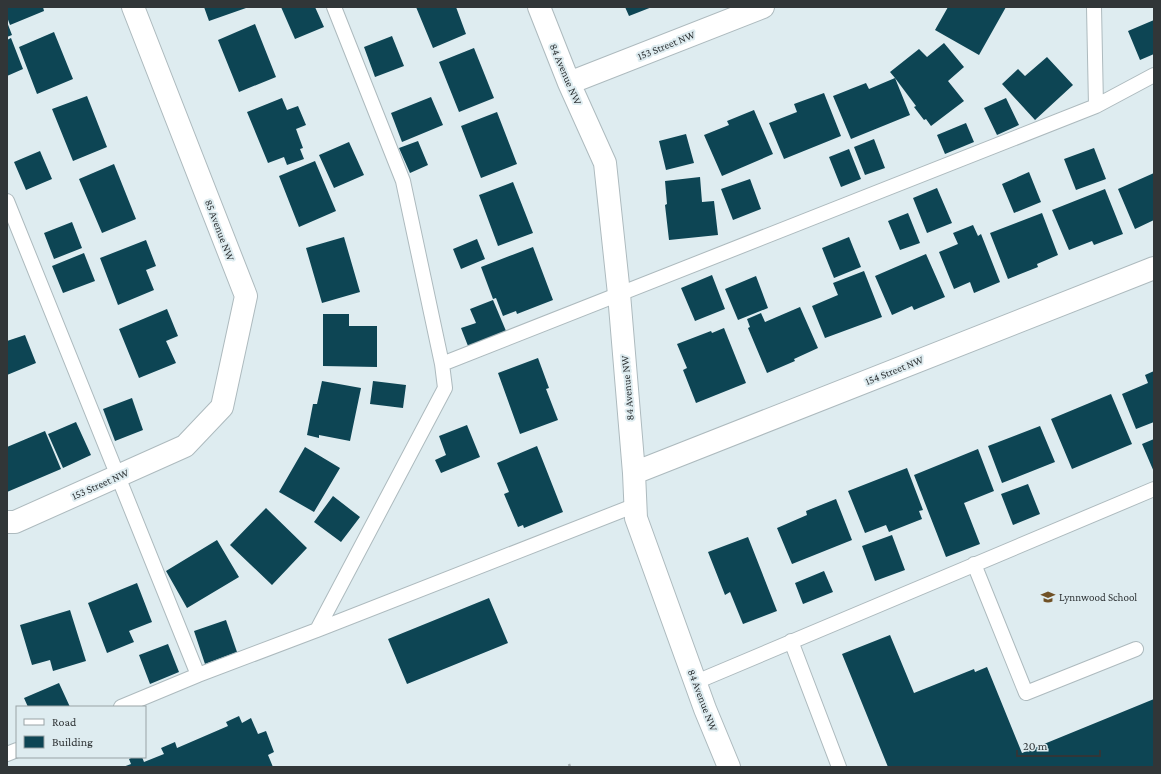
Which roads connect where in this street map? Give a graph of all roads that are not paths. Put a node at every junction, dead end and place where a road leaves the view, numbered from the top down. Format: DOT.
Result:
graph roads {
  1 [pos="133,7"];
  2 [pos="334,7"];
  3 [pos="539,7"];
  4 [pos="1094,7"];
  5 [pos="752,9"];
  6 [pos="1154,74"];
  7 [pos="570,83"];
  8 [pos="1096,106"];
  9 [pos="7,201"];
  10 [pos="1154,268"];
  11 [pos="620,294"];
  12 [pos="442,364"];
  13 [pos="186,446"];
  14 [pos="634,473"];
  15 [pos="118,476"];
  16 [pos="1154,489"];
  17 [pos="636,505"];
  18 [pos="11,522"];
  19 [pos="974,564"];
  20 [pos="316,630"];
  21 [pos="791,641"];
  22 [pos="1136,650"];
  23 [pos="198,675"];
  24 [pos="696,682"];
  25 [pos="123,706"];
  26 [pos="729,767"];
  27 [pos="839,767"];
  1 -- 13 [label="street, 85 Avenue NW"];
  2 -- 12 [label="lane"];
  3 -- 7 [label="street, 84 Avenue NW"];
  4 -- 8 [label="lane"];
  5 -- 7 [label="street, 153 Street NW"];
  6 -- 8 [label="lane"];
  7 -- 11 [label="street, 84 Avenue NW"];
  8 -- 11 [label="lane"];
  9 -- 15 [label="lane"];
  10 -- 14 [label="street, 154 Street NW"];
  11 -- 12 [label="lane"];
  11 -- 14 [label="street, 84 Avenue NW"];
  12 -- 20 [label="lane"];
  13 -- 15 [label="street, 153 Street NW"];
  14 -- 17 [label="street, 84 Avenue NW"];
  15 -- 18 [label="street, 153 Street NW"];
  15 -- 23 [label="lane"];
  16 -- 19 [label="lane"];
  17 -- 20 [label="lane"];
  17 -- 24 [label="street, 84 Avenue NW"];
  19 -- 21 [label="lane"];
  19 -- 22 [label="lane"];
  20 -- 23 [label="lane"];
  21 -- 24 [label="lane"];
  21 -- 27 [label="lane"];
  23 -- 25 [label="lane"];
  24 -- 26 [label="street, 84 Avenue NW"];
}
